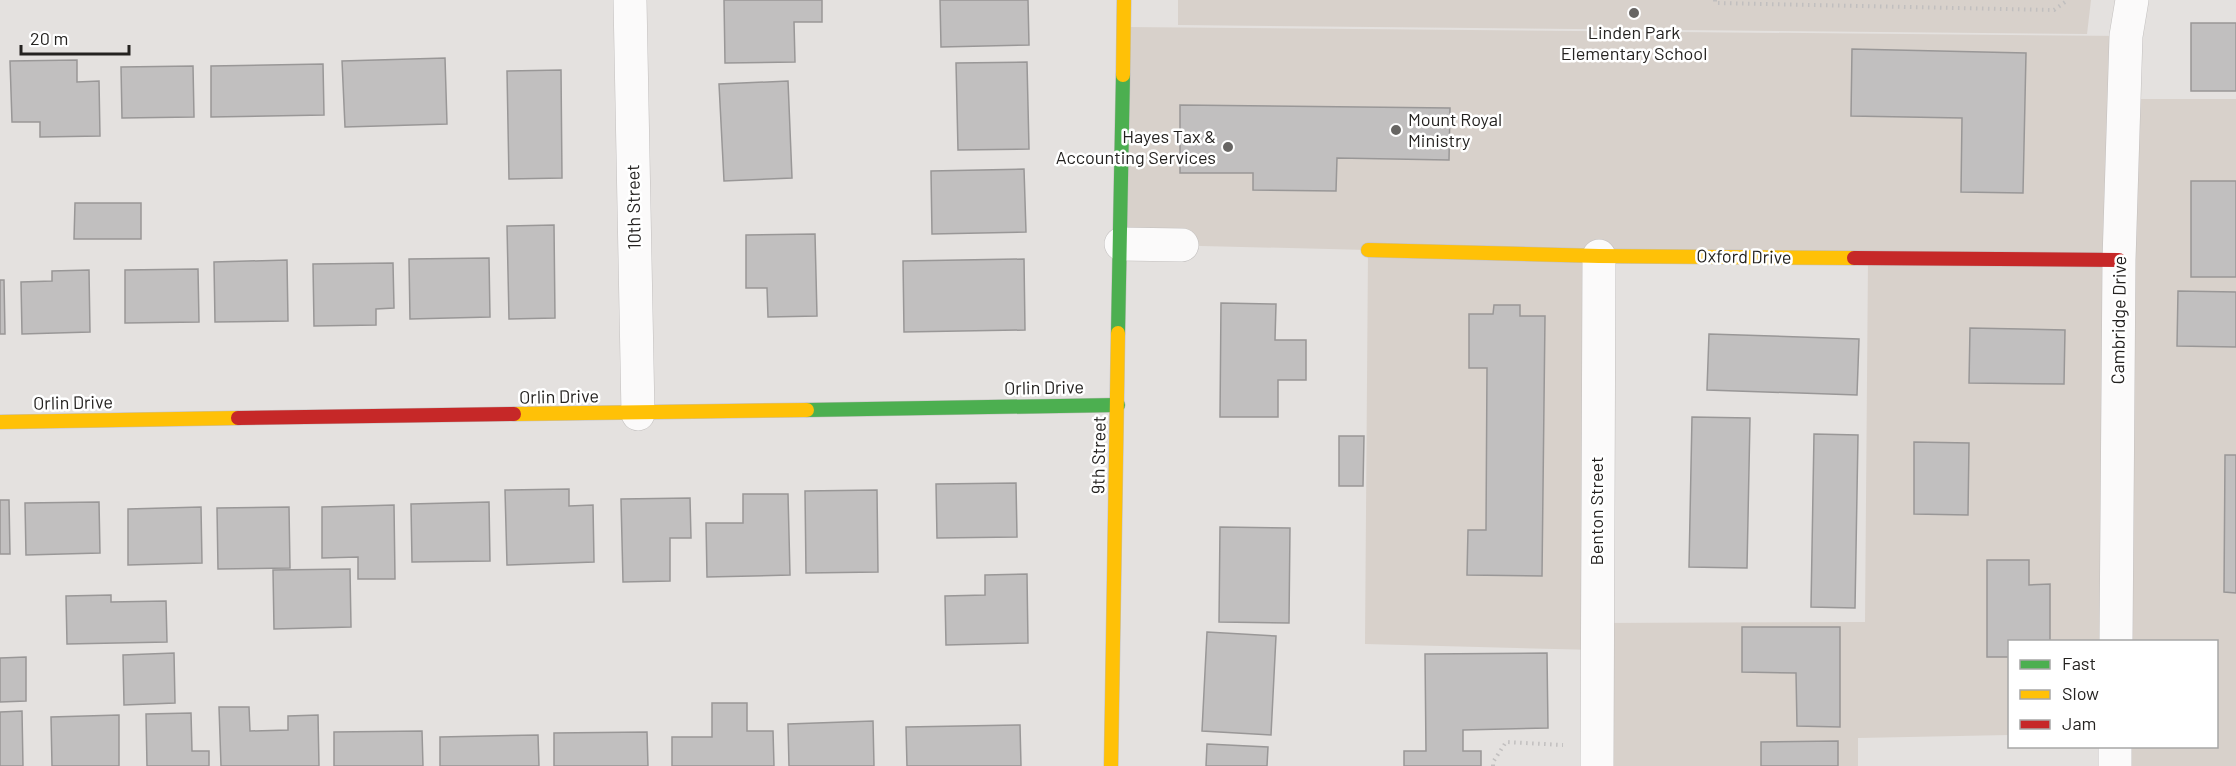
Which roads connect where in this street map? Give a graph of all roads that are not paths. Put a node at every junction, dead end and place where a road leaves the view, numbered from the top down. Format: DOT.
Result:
graph roads {
  1 [pos="630,0"];
  2 [pos="1125,0"];
  3 [pos="2132,0"];
  4 [pos="1121,244"];
  5 [pos="1182,245"];
  6 [pos="1368,250"];
  7 [pos="1599,256"];
  8 [pos="2119,260"];
  9 [pos="1118,405"];
  10 [pos="638,414"];
  11 [pos="0,422"];
  12 [pos="2116,640"];
  13 [pos="2115,748"];
  14 [pos="1111,766"];
  15 [pos="1597,766"];
  16 [pos="2115,766"];
  1 -- 10 [label="street, 10th Street"];
  2 -- 4 [label="street, 9th Street"];
  3 -- 8 [label="street, Cambridge Drive"];
  4 -- 5 [label="street"];
  4 -- 9 [label="street, 9th Street"];
  6 -- 7 [label="street, Oxford Drive"];
  7 -- 8 [label="street, Oxford Drive"];
  7 -- 15 [label="street, Benton Street"];
  8 -- 12 [label="street, Cambridge Drive"];
  9 -- 10 [label="street, Orlin Drive"];
  9 -- 14 [label="street, 9th Street"];
  10 -- 11 [label="street, Orlin Drive"];
  13 -- 16 [label="street"];
}
